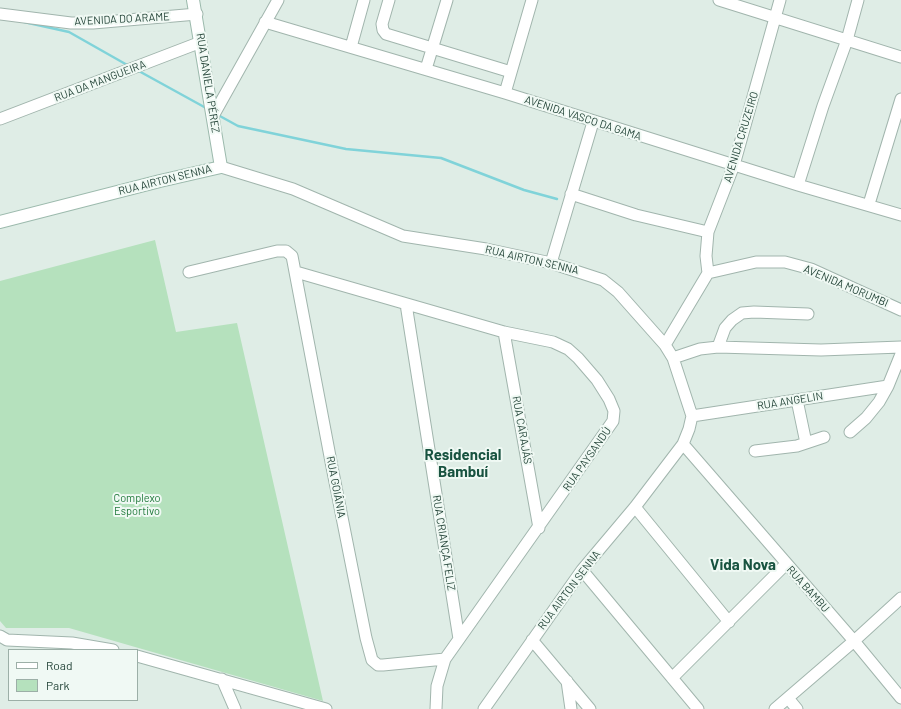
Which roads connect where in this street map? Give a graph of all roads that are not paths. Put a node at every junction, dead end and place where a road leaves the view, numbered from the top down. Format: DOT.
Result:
graph roads {
  1 [pos="193,0"];
  2 [pos="278,0"];
  3 [pos="364,0"];
  4 [pos="389,0"];
  5 [pos="447,0"];
  6 [pos="532,0"];
  7 [pos="718,0"];
  8 [pos="780,0"];
  9 [pos="858,0"];
  10 [pos="0,14"];
  11 [pos="197,14"];
  12 [pos="774,17"];
  13 [pos="265,22"];
  14 [pos="847,40"];
  15 [pos="200,42"];
  16 [pos="351,46"];
  17 [pos="432,48"];
  18 [pos="901,57"];
  19 [pos="426,69"];
  20 [pos="511,72"];
  21 [pos="505,93"];
  22 [pos="901,99"];
  23 [pos="213,112"];
  24 [pos="0,119"];
  25 [pos="593,122"];
  26 [pos="734,165"];
  27 [pos="221,167"];
  28 [pos="798,185"];
  29 [pos="571,194"];
  30 [pos="870,204"];
  31 [pos="901,215"];
  32 [pos="0,222"];
  33 [pos="708,232"];
  34 [pos="551,263"];
  35 [pos="189,272"];
  36 [pos="296,272"];
  37 [pos="708,273"];
  38 [pos="406,304"];
  39 [pos="901,310"];
  40 [pos="808,314"];
  41 [pos="504,332"];
  42 [pos="665,345"];
  43 [pos="718,347"];
  44 [pos="901,347"];
  45 [pos="901,354"];
  46 [pos="673,358"];
  47 [pos="888,386"];
  48 [pos="797,400"];
  49 [pos="692,416"];
  50 [pos="850,432"];
  51 [pos="824,436"];
  52 [pos="806,443"];
  53 [pos="683,444"];
  54 [pos="755,451"];
  55 [pos="635,507"];
  56 [pos="539,528"];
  57 [pos="786,564"];
  58 [pos="582,570"];
  59 [pos="901,598"];
  60 [pos="729,622"];
  61 [pos="0,636"];
  62 [pos="460,639"];
  63 [pos="532,640"];
  64 [pos="854,641"];
  65 [pos="107,649"];
  66 [pos="138,656"];
  67 [pos="444,659"];
  68 [pos="672,678"];
  69 [pos="222,680"];
  70 [pos="566,680"];
  71 [pos="788,698"];
  72 [pos="901,698"];
  73 [pos="235,709"];
  74 [pos="326,709"];
  75 [pos="436,709"];
  76 [pos="484,709"];
  77 [pos="571,709"];
  78 [pos="590,709"];
  79 [pos="698,709"];
  80 [pos="775,709"];
  81 [pos="797,709"];
  1 -- 11 [label="street, RUA DANIELA PÉREZ"];
  2 -- 13 [label="street"];
  3 -- 16 [label="street"];
  4 -- 17 [label="street"];
  5 -- 17 [label="street"];
  6 -- 20 [label="street"];
  7 -- 12 [label="street"];
  8 -- 12 [label="street, AVENIDA CRUZEIRO"];
  9 -- 14 [label="street"];
  10 -- 11 [label="street, AVENIDA DO ARAME"];
  11 -- 15 [label="street, RUA DANIELA PÉREZ"];
  12 -- 14 [label="street"];
  12 -- 26 [label="street, AVENIDA CRUZEIRO"];
  13 -- 16 [label="street, AVENIDA VASCO DA GAMA"];
  13 -- 23 [label="street"];
  14 -- 18 [label="street"];
  14 -- 28 [label="street"];
  15 -- 23 [label="street, RUA DANIELA PÉREZ"];
  15 -- 24 [label="street, RUA DA MANGUEIRA"];
  16 -- 19 [label="street, AVENIDA VASCO DA GAMA"];
  17 -- 19 [label="street"];
  17 -- 20 [label="street"];
  19 -- 21 [label="street, AVENIDA VASCO DA GAMA"];
  20 -- 21 [label="street"];
  21 -- 25 [label="street, AVENIDA VASCO DA GAMA"];
  22 -- 30 [label="street"];
  23 -- 27 [label="street, RUA DANIELA PÉREZ"];
  25 -- 26 [label="street, AVENIDA VASCO DA GAMA"];
  25 -- 29 [label="street"];
  26 -- 28 [label="street, AVENIDA VASCO DA GAMA"];
  26 -- 33 [label="street, AVENIDA CRUZEIRO"];
  27 -- 32 [label="street, RUA AIRTON SENNA"];
  27 -- 34 [label="street, RUA AIRTON SENNA"];
  28 -- 30 [label="street, AVENIDA VASCO DA GAMA"];
  29 -- 33 [label="street"];
  29 -- 34 [label="street"];
  30 -- 31 [label="street, AVENIDA VASCO DA GAMA"];
  33 -- 37 [label="street, AVENIDA CRUZEIRO"];
  34 -- 42 [label="street, RUA AIRTON SENNA"];
  35 -- 36 [label="street, RUA GOIÂNIA"];
  36 -- 38 [label="street, RUA PAYSANDÚ"];
  36 -- 67 [label="street, RUA GOIÂNIA"];
  37 -- 39 [label="street, AVENIDA MORUMBI"];
  37 -- 42 [label="street"];
  38 -- 41 [label="street, RUA PAYSANDÚ"];
  38 -- 62 [label="street, RUA CRIANÇA FELIZ"];
  40 -- 43 [label="street"];
  41 -- 56 [label="street, RUA CARAJÁS"];
  41 -- 56 [label="street, RUA PAYSANDÚ"];
  42 -- 46 [label="street, RUA AIRTON SENNA"];
  43 -- 44 [label="street"];
  43 -- 46 [label="street"];
  45 -- 47 [label="street"];
  46 -- 49 [label="street, RUA AIRTON SENNA"];
  47 -- 48 [label="street, RUA ANGELIN"];
  47 -- 50 [label="street"];
  48 -- 49 [label="street, RUA ANGELIN"];
  48 -- 52 [label="street"];
  49 -- 53 [label="street, RUA AIRTON SENNA"];
  51 -- 52 [label="street"];
  52 -- 54 [label="street"];
  53 -- 55 [label="street, RUA AIRTON SENNA"];
  53 -- 57 [label="street, RUA BAMBU"];
  55 -- 58 [label="street, RUA AIRTON SENNA"];
  55 -- 60 [label="street"];
  56 -- 62 [label="street, RUA PAYSANDÚ"];
  57 -- 60 [label="street"];
  57 -- 64 [label="street, RUA BAMBU"];
  58 -- 63 [label="street, RUA AIRTON SENNA"];
  58 -- 68 [label="street"];
  59 -- 64 [label="street"];
  60 -- 68 [label="street"];
  61 -- 65 [label="street"];
  62 -- 67 [label="street, RUA PAYSANDÚ"];
  63 -- 70 [label="street"];
  63 -- 76 [label="street, RUA AIRTON SENNA"];
  64 -- 71 [label="street"];
  64 -- 72 [label="street, RUA BAMBU"];
  66 -- 69 [label="street"];
  67 -- 75 [label="street, RUA PAYSANDÚ"];
  68 -- 79 [label="street"];
  69 -- 73 [label="street"];
  69 -- 74 [label="street"];
  70 -- 77 [label="street"];
  70 -- 78 [label="street"];
  71 -- 80 [label="street"];
  71 -- 81 [label="street"];
}
